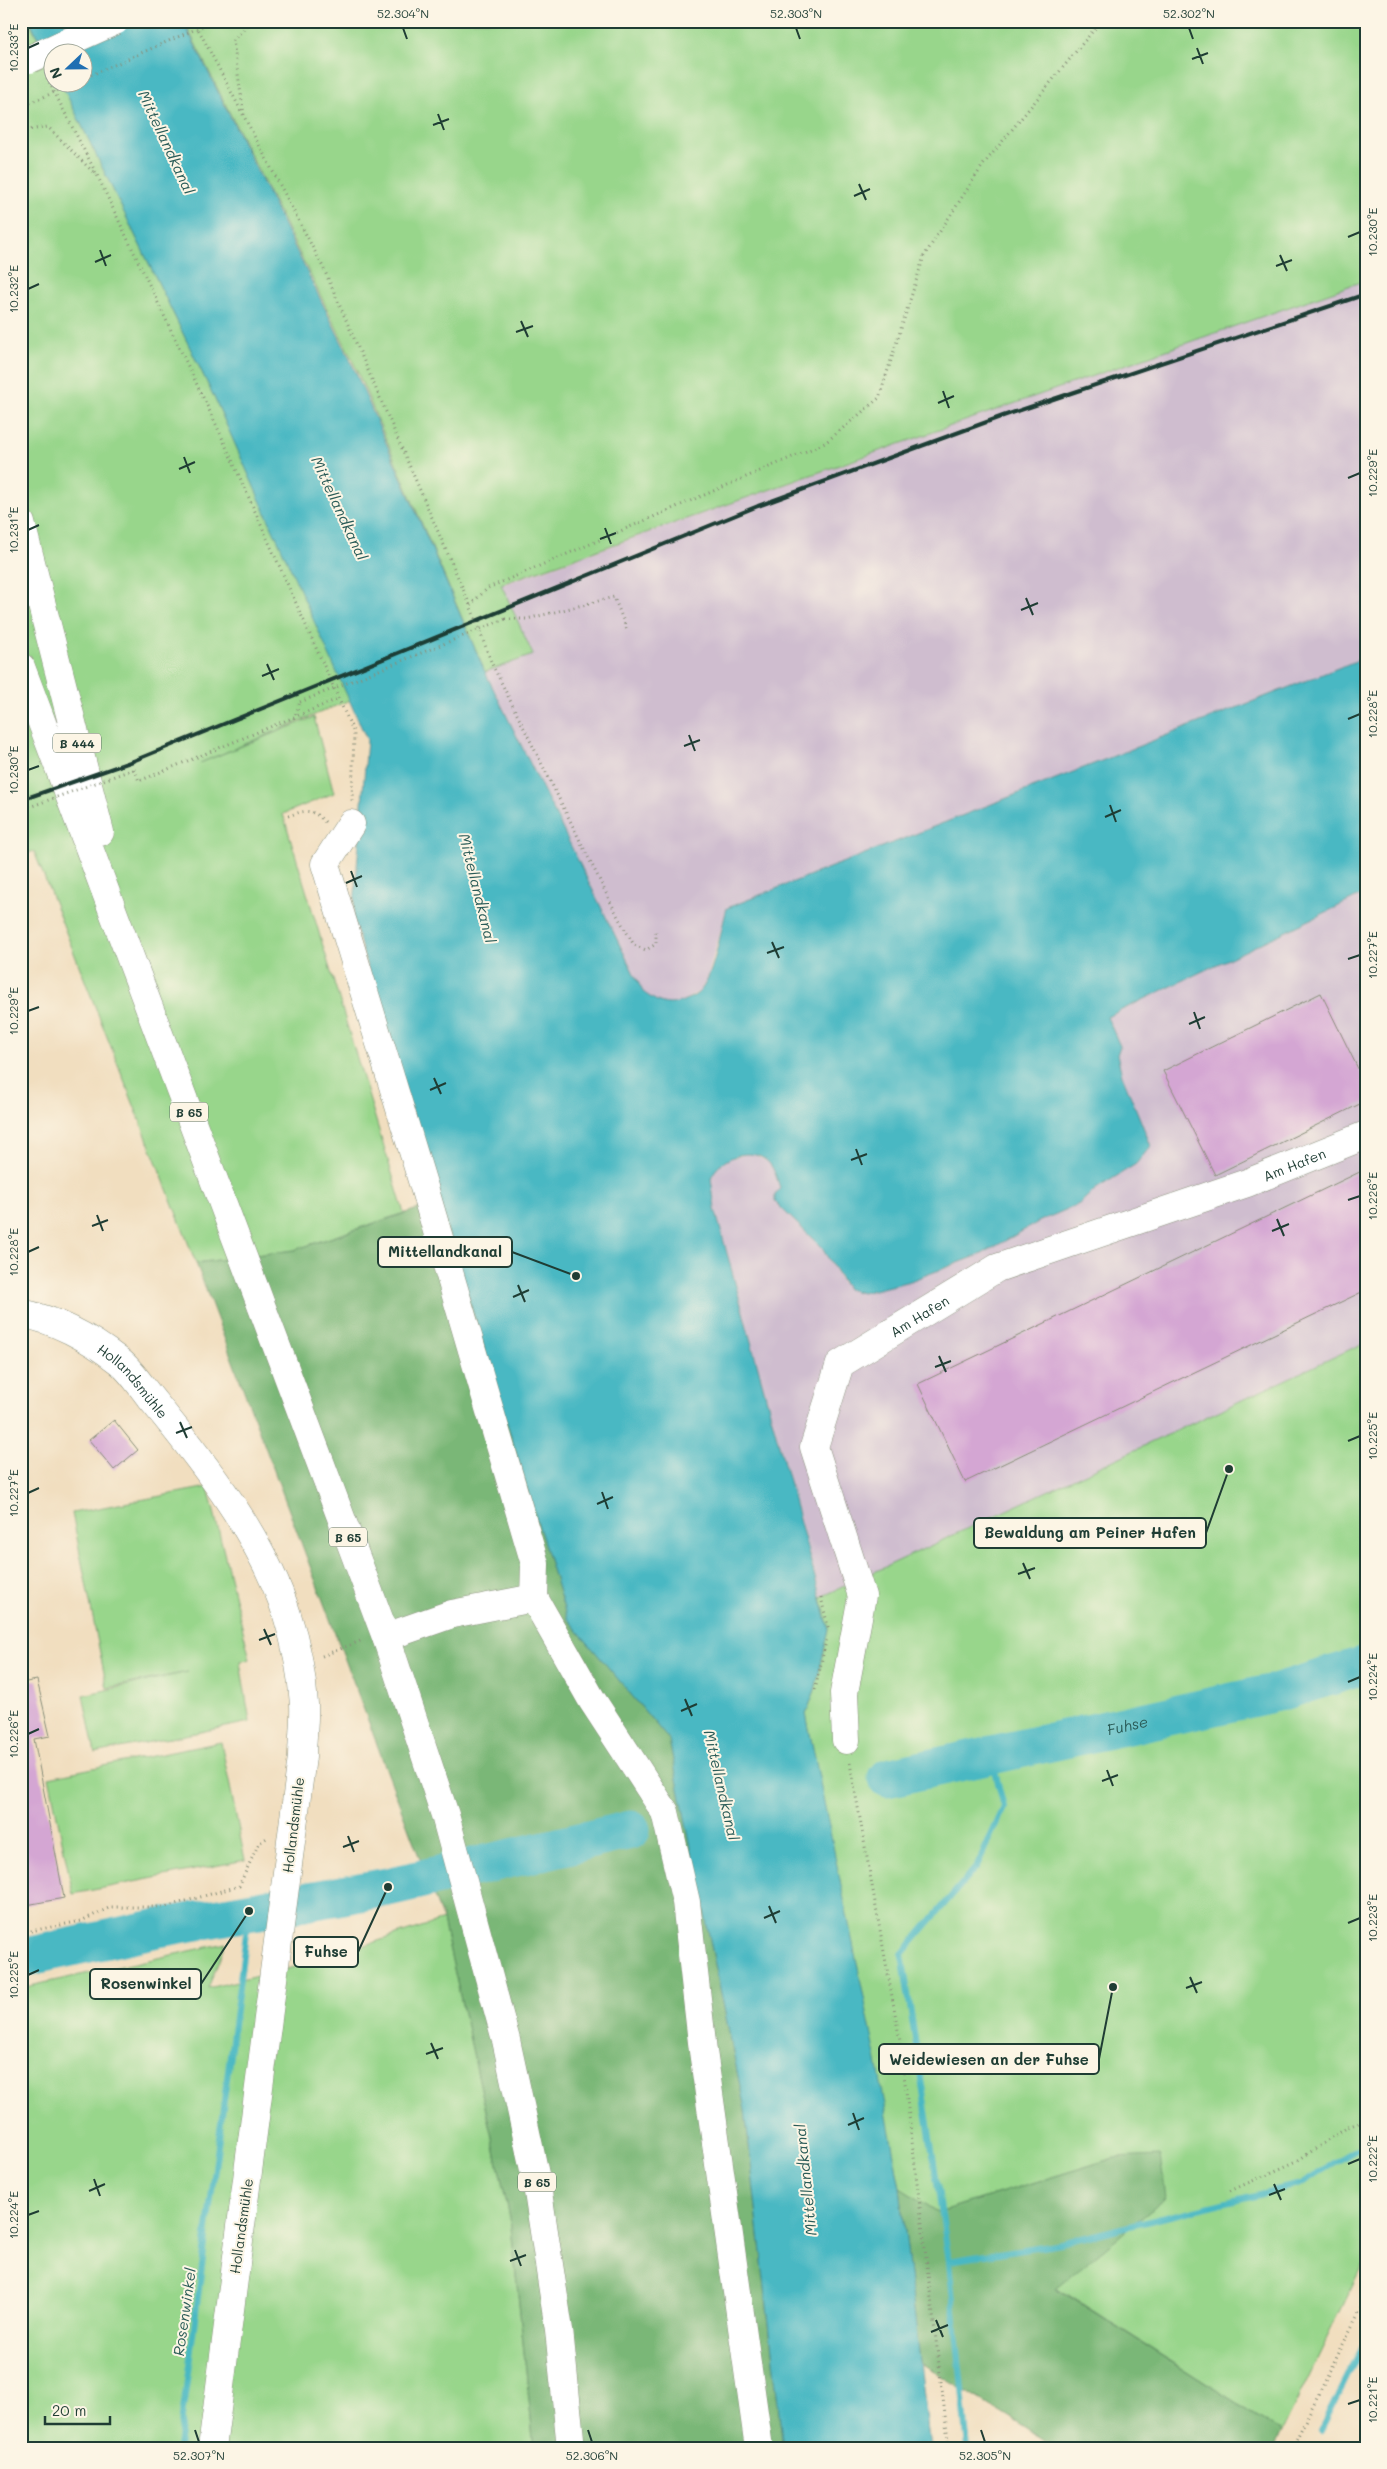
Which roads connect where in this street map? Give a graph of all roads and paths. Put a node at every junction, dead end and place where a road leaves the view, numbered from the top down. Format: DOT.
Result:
graph roads {
  1 [pos="115,21"];
  2 [pos="194,21"];
  3 [pos="214,21"];
  4 [pos="252,21"];
  5 [pos="1101,21"];
  6 [pos="32,65"];
  7 [pos="92,76"];
  8 [pos="54,92"];
  9 [pos="21,107"];
  10 [pos="244,118"];
  11 [pos="21,131"];
  12 [pos="98,177"];
  13 [pos="21,523"];
  14 [pos="470,605"];
  15 [pos="627,630"];
  16 [pos="21,667"];
  17 [pos="338,699"];
  18 [pos="293,719"];
  19 [pos="288,816"];
  20 [pos="21,820"];
  21 [pos="346,831"];
  22 [pos="656,928"];
  23 [pos="132,962"];
  24 [pos="1366,1135"];
  25 [pos="21,1312"];
  26 [pos="821,1597"];
  27 [pos="534,1598"];
  28 [pos="386,1637"];
  29 [pos="298,1665"];
  30 [pos="815,1690"];
  31 [pos="846,1740"];
  32 [pos="259,1843"];
  33 [pos="21,1933"];
  34 [pos="1366,2120"];
  35 [pos="1230,2191"];
  36 [pos="1366,2298"];
  37 [pos="212,2448"];
  38 [pos="571,2448"];
  39 [pos="759,2448"];
  40 [pos="949,2448"];
  41 [pos="1292,2448"];
  1 -- 6 [label="main road, bridge"];
  2 -- 10 [label="path"];
  3 -- 7 [label="path, bridge"];
  4 -- 10 [label="path"];
  5 -- 14 [label="path"];
  6 -- 12 [label="path"];
  8 -- 9 [label="path, bridge"];
  10 -- 14 [label="path"];
  11 -- 12 [label="path"];
  12 -- 17 [label="path"];
  13 -- 23 [label="main road, B 444"];
  14 -- 22 [label="path"];
  15 -- 18 [label="path, bridge"];
  16 -- 23 [label="main road, B 65"];
  17 -- 18 [label="path"];
  17 -- 21 [label="path"];
  18 -- 20 [label="path, bridge"];
  19 -- 21 [label="path"];
  21 -- 27 [label="main road"];
  23 -- 28 [label="main road, B 65"];
  24 -- 31 [label="main road, Am Hafen"];
  25 -- 29 [label="main road, Hollandsmühle"];
  26 -- 30 [label="path"];
  27 -- 28 [label="main road"];
  27 -- 39 [label="main road"];
  28 -- 29 [label="path"];
  28 -- 38 [label="main road, B 65"];
  29 -- 37 [label="main road, Hollandsmühle"];
  31 -- 40 [label="path"];
  32 -- 33 [label="path"];
  34 -- 35 [label="path"];
  36 -- 41 [label="path"];
}
